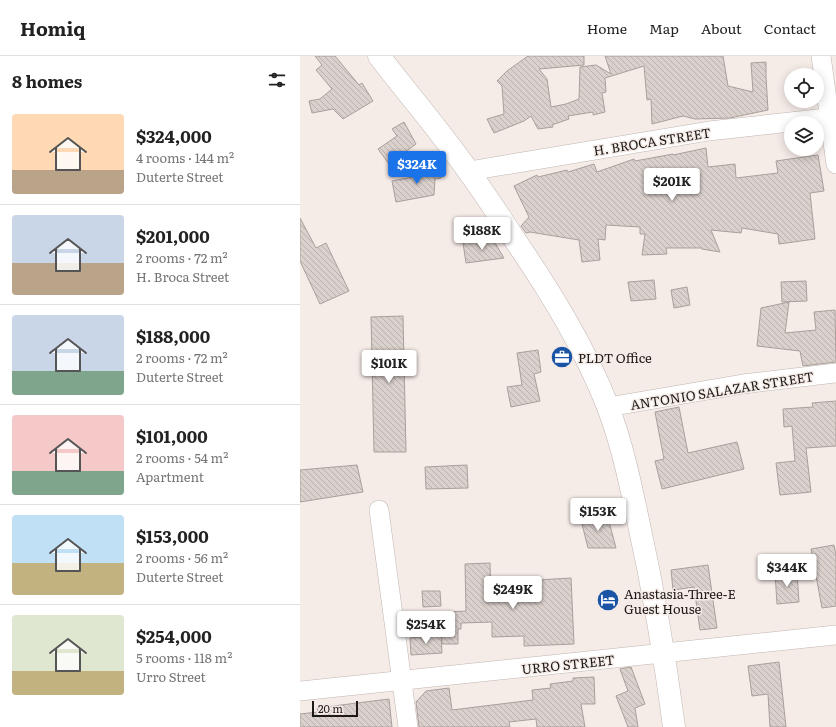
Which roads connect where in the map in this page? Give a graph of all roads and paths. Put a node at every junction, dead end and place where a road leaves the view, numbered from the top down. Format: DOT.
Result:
graph roads {
  1 [pos="379,56"];
  2 [pos="820,56"];
  3 [pos="833,117"];
  4 [pos="836,164"];
  5 [pos="469,171"];
  6 [pos="836,373"];
  7 [pos="608,408"];
  8 [pos="379,510"];
  9 [pos="836,635"];
  10 [pos="665,654"];
  11 [pos="401,681"];
  12 [pos="300,691"];
  13 [pos="408,727"];
  14 [pos="674,727"];
  1 -- 5 [label="main road"];
  2 -- 3 [label="street"];
  3 -- 4 [label="street"];
  3 -- 5 [label="street, H. BROCA STREET"];
  5 -- 7 [label="main road"];
  6 -- 7 [label="street, ANTONIO SALAZAR STREET"];
  7 -- 10 [label="main road"];
  8 -- 11 [label="street"];
  9 -- 10 [label="street, URRO STREET"];
  10 -- 11 [label="street, URRO STREET"];
  10 -- 14 [label="main road"];
  11 -- 12 [label="street, URRO STREET"];
  11 -- 13 [label="street"];
}
